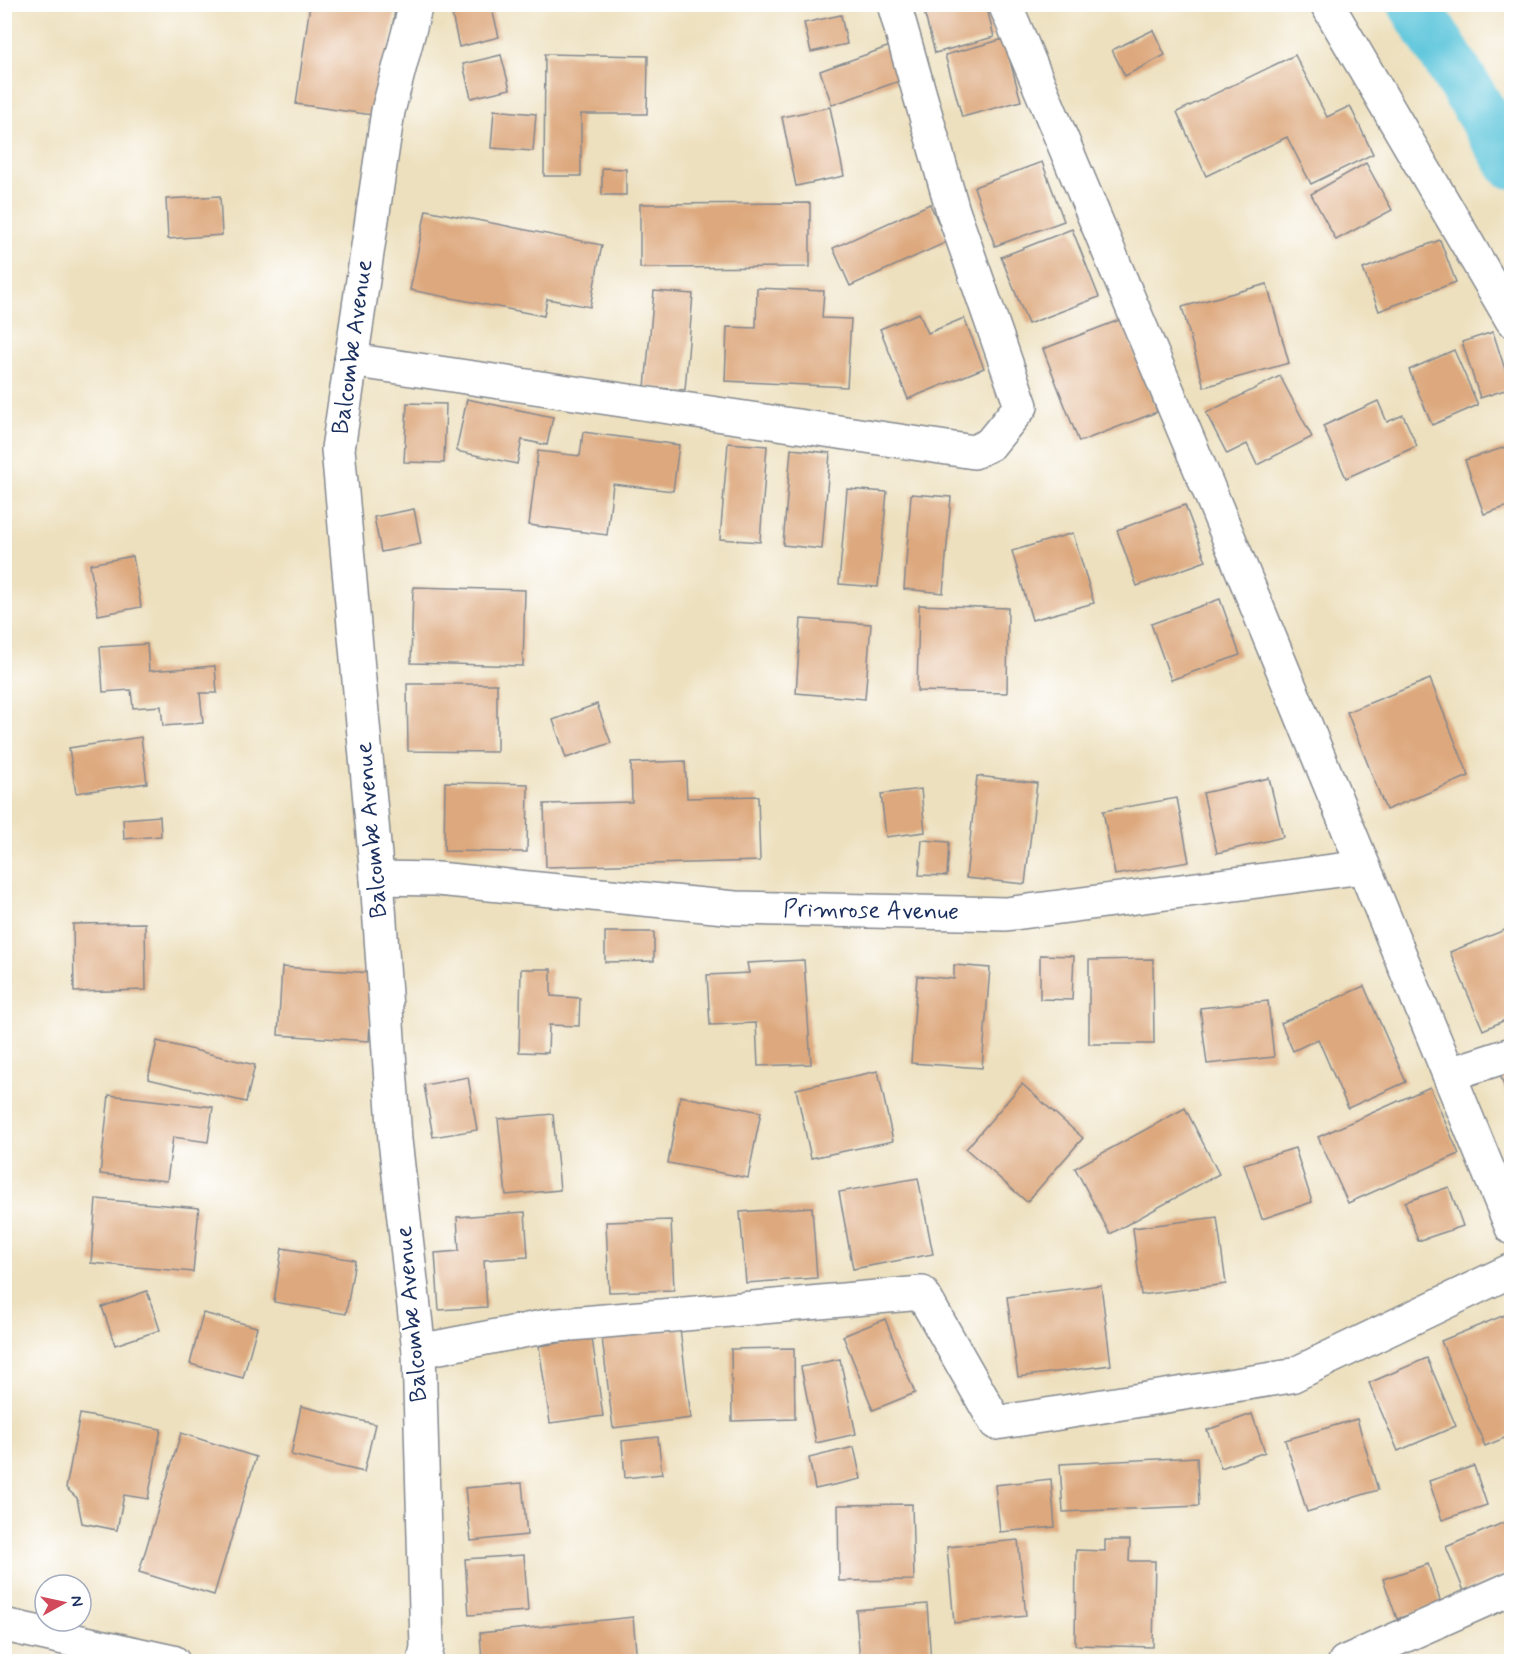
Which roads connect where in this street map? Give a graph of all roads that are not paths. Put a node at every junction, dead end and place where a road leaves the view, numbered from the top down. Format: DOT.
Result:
graph roads {
  1 [pos="416,4"];
  2 [pos="894,4"];
  3 [pos="1005,4"];
  4 [pos="1328,4"];
  5 [pos="1512,320"];
  6 [pos="351,360"];
  7 [pos="1363,867"];
  8 [pos="377,878"];
  9 [pos="1512,1053"];
  10 [pos="1450,1074"];
  11 [pos="1512,1228"];
  12 [pos="1512,1270"];
  13 [pos="419,1351"];
  14 [pos="1512,1588"];
  15 [pos="4,1625"];
  16 [pos="173,1662"];
  17 [pos="424,1662"];
  18 [pos="1346,1662"];
  1 -- 6 [label="street, Balcombe Avenue"];
  2 -- 6 [label="street"];
  3 -- 7 [label="street"];
  4 -- 5 [label="street"];
  6 -- 8 [label="street, Balcombe Avenue"];
  7 -- 8 [label="street, Primrose Avenue"];
  7 -- 10 [label="street"];
  8 -- 13 [label="street, Balcombe Avenue"];
  9 -- 10 [label="street"];
  10 -- 11 [label="street"];
  12 -- 13 [label="street"];
  13 -- 17 [label="street, Balcombe Avenue"];
  14 -- 18 [label="street"];
  15 -- 16 [label="street"];
}
